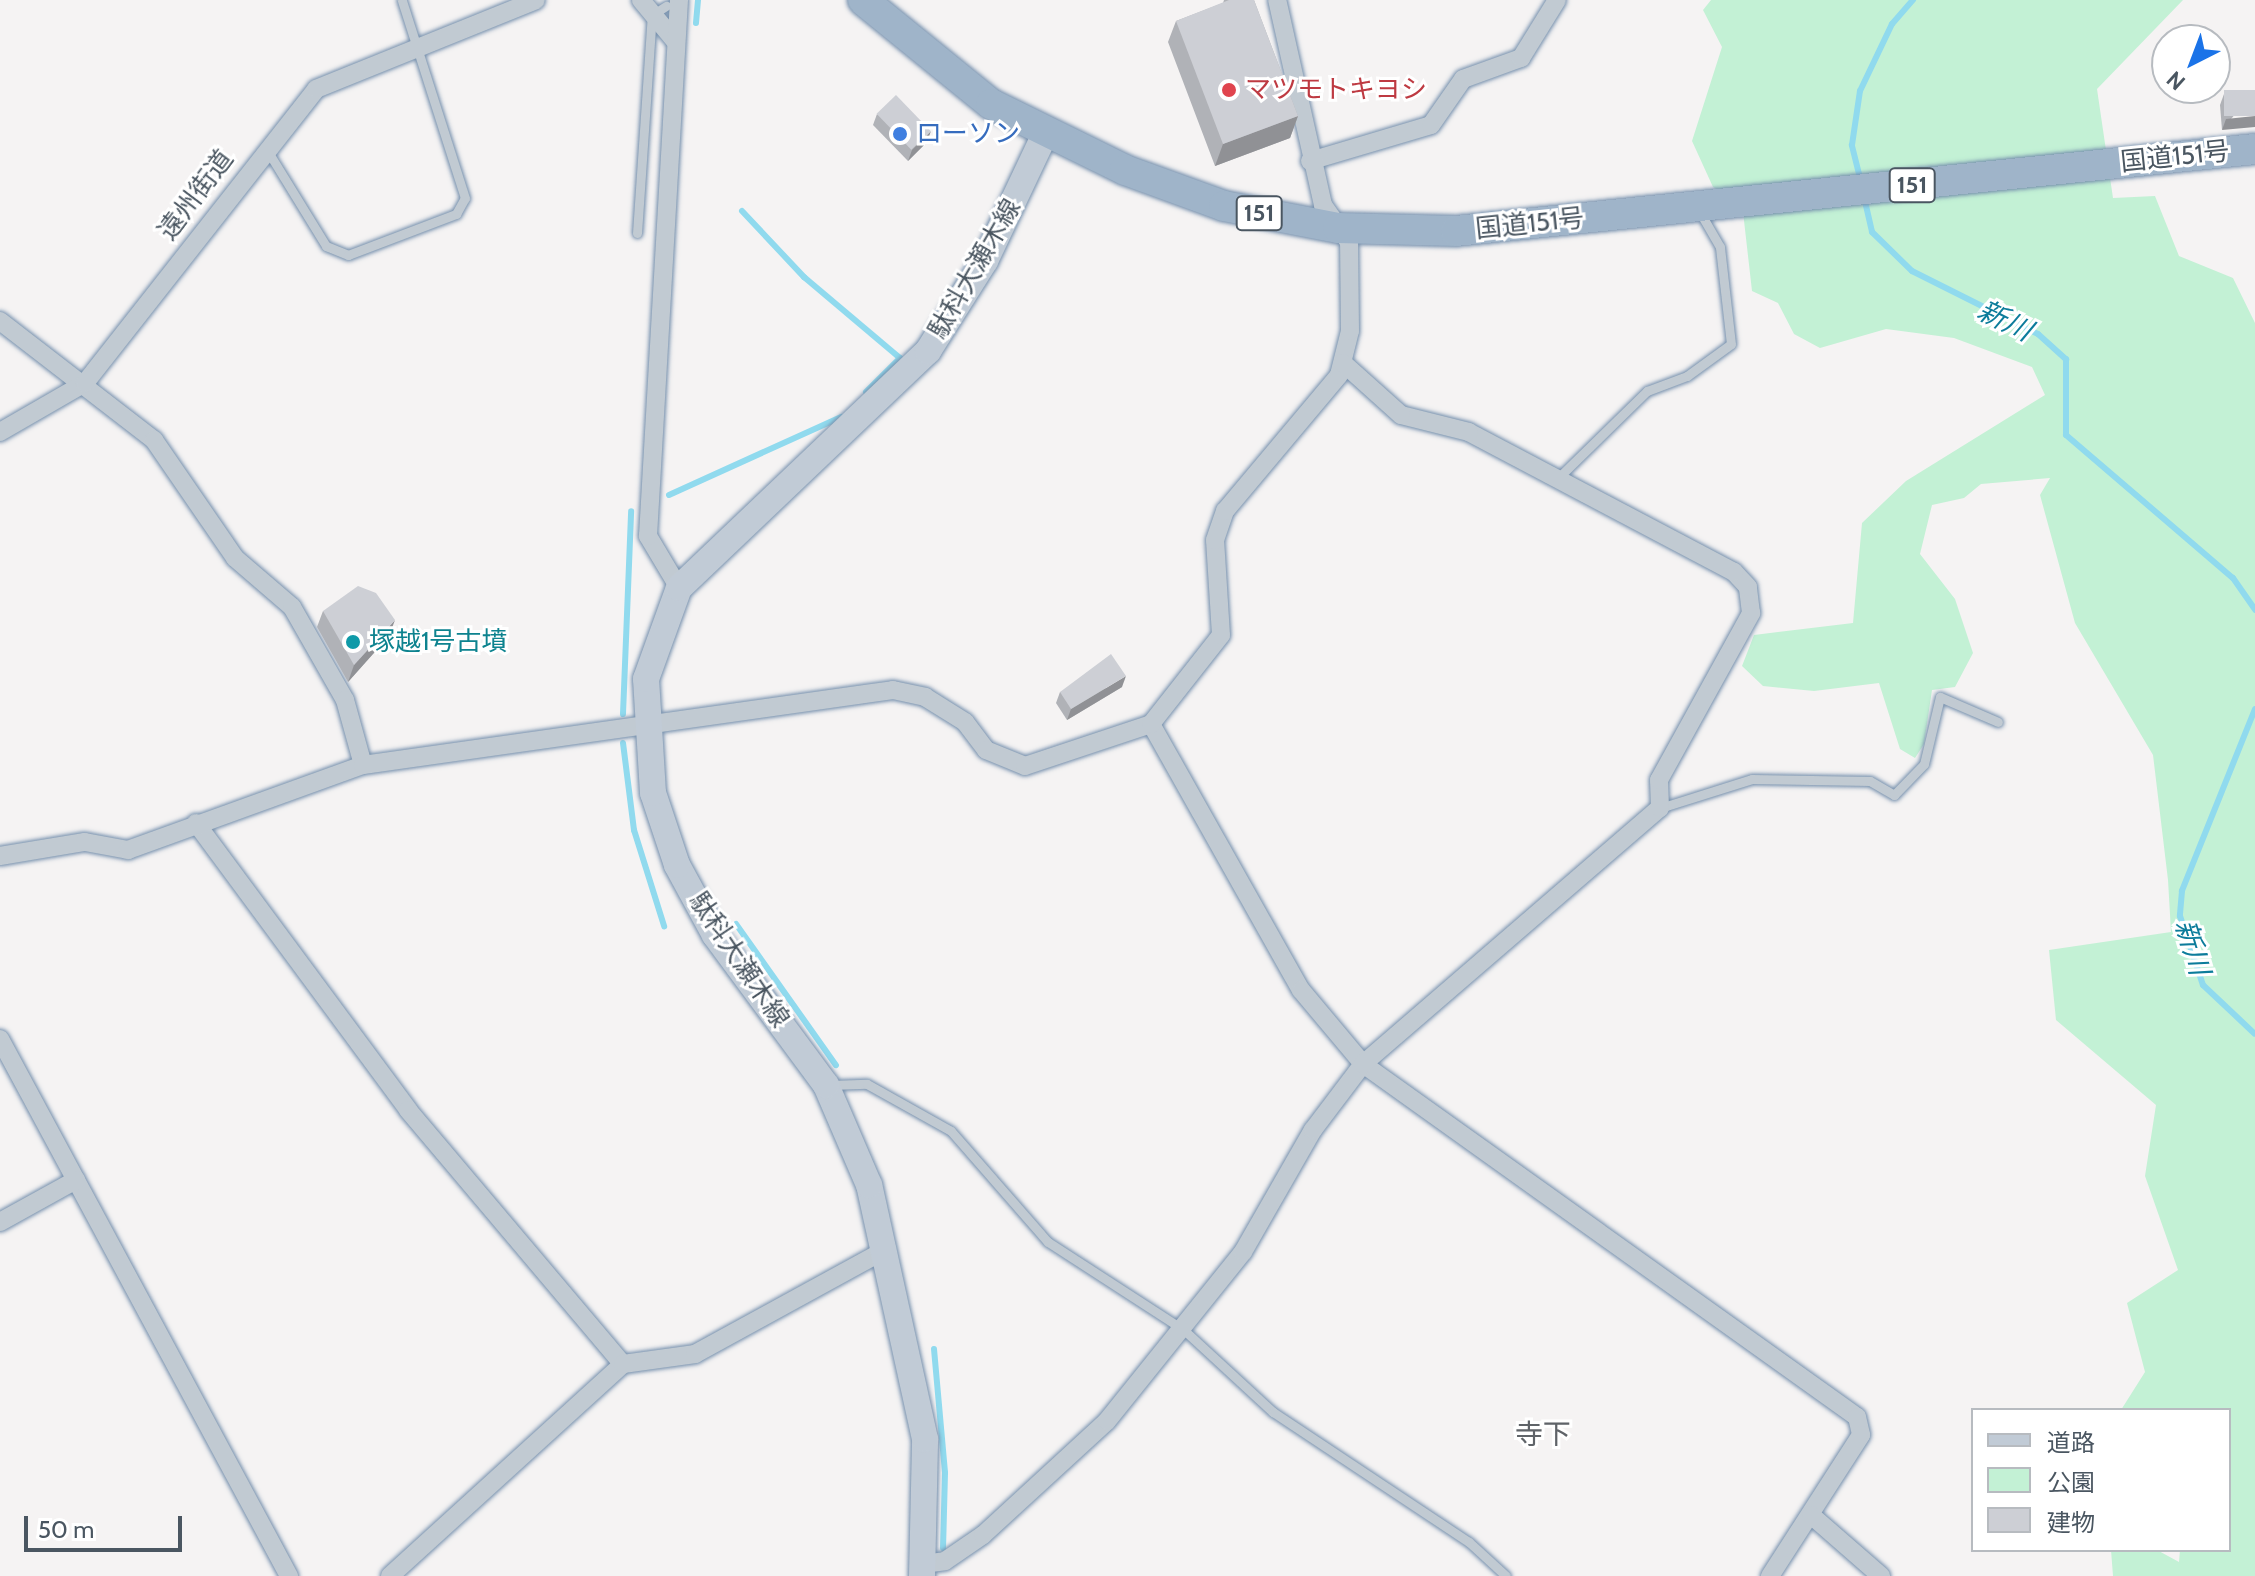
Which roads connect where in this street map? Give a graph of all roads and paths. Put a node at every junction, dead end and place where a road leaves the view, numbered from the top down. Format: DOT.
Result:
graph roads {
  1 [pos="402,0"];
  2 [pos="536,0"];
  3 [pos="863,0"];
  4 [pos="1277,0"];
  5 [pos="1557,0"];
  6 [pos="659,5"];
  7 [pos="675,41"];
  8 [pos="417,44"];
  9 [pos="1046,132"];
  10 [pos="265,147"];
  11 [pos="2255,149"];
  12 [pos="1310,161"];
  13 [pos="1703,206"];
  14 [pos="1338,228"];
  15 [pos="637,233"];
  16 [pos="0,321"];
  17 [pos="1343,363"];
  18 [pos="85,383"];
  19 [pos="0,432"];
  20 [pos="1555,480"];
  21 [pos="679,588"];
  22 [pos="1998,722"];
  23 [pos="645,724"];
  24 [pos="1151,724"];
  25 [pos="363,765"];
  26 [pos="1660,808"];
  27 [pos="196,823"];
  28 [pos="0,856"];
  29 [pos="0,1039"];
  30 [pos="1363,1064"];
  31 [pos="826,1085"];
  32 [pos="76,1180"];
  33 [pos="0,1222"];
  34 [pos="887,1249"];
  35 [pos="1184,1330"];
  36 [pos="623,1364"];
  37 [pos="1811,1515"];
  38 [pos="922,1570"];
  39 [pos="289,1576"];
  40 [pos="390,1576"];
  41 [pos="1506,1576"];
  42 [pos="1770,1576"];
  43 [pos="1881,1576"];
  1 -- 8 [label="lane"];
  2 -- 8 [label="street, 遠州街道"];
  3 -- 9 [label="highway, 国道151号 / 151"];
  4 -- 12 [label="street"];
  5 -- 12 [label="street"];
  6 -- 7 [label="street"];
  6 -- 7 [label="street"];
  6 -- 15 [label="lane"];
  7 -- 21 [label="street"];
  8 -- 10 [label="street, 遠州街道"];
  8 -- 10 [label="lane"];
  9 -- 14 [label="highway, 国道151号 / 151"];
  9 -- 21 [label="main road, 駄科大瀬木線"];
  10 -- 18 [label="street, 遠州街道"];
  11 -- 13 [label="highway, 国道151号 / 151"];
  12 -- 14 [label="street"];
  13 -- 14 [label="highway, 国道151号 / 151"];
  13 -- 20 [label="lane"];
  14 -- 17 [label="street"];
  16 -- 18 [label="street"];
  17 -- 20 [label="street"];
  17 -- 24 [label="street"];
  18 -- 19 [label="street, 遠州街道"];
  18 -- 25 [label="street"];
  20 -- 26 [label="street"];
  21 -- 23 [label="main road, 駄科大瀬木線"];
  22 -- 26 [label="lane"];
  23 -- 24 [label="street"];
  23 -- 25 [label="street"];
  23 -- 31 [label="main road, 駄科大瀬木線"];
  24 -- 30 [label="street"];
  25 -- 27 [label="street"];
  26 -- 30 [label="street"];
  27 -- 28 [label="street"];
  27 -- 36 [label="street"];
  29 -- 32 [label="street"];
  30 -- 35 [label="street"];
  30 -- 37 [label="street"];
  31 -- 34 [label="main road, 駄科大瀬木線"];
  31 -- 35 [label="lane"];
  32 -- 33 [label="street"];
  32 -- 39 [label="street"];
  34 -- 36 [label="street"];
  34 -- 38 [label="main road, 駄科大瀬木線"];
  35 -- 38 [label="street"];
  35 -- 41 [label="lane"];
  36 -- 40 [label="street"];
  37 -- 42 [label="street"];
  37 -- 43 [label="street"];
}
